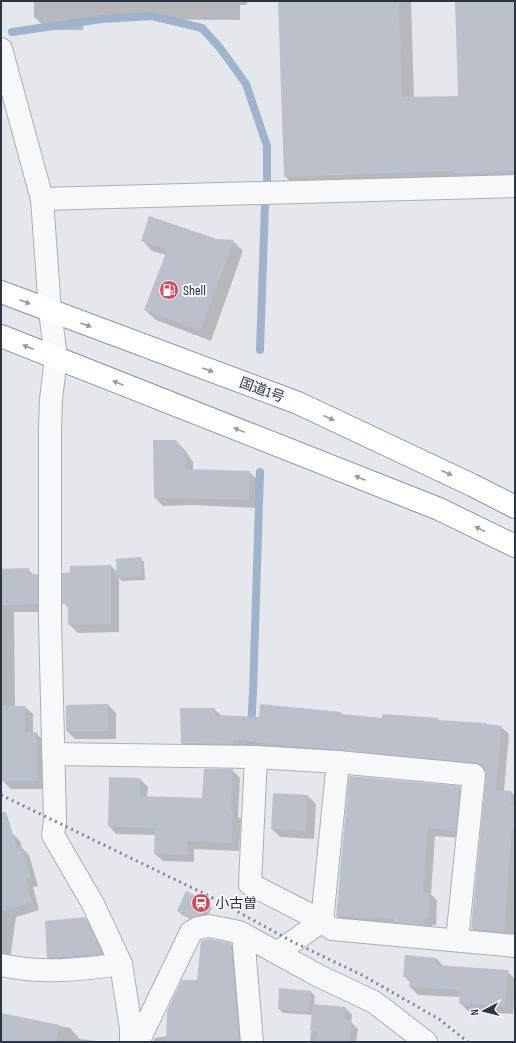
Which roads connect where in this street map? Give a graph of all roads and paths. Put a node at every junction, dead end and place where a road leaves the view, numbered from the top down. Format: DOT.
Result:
graph roads {
  1 [pos="1,49"];
  2 [pos="515,186"];
  3 [pos="42,199"];
  4 [pos="1,292"];
  5 [pos="50,311"];
  6 [pos="1,336"];
  7 [pos="56,358"];
  8 [pos="515,507"];
  9 [pos="515,546"];
  10 [pos="53,754"];
  11 [pos="256,757"];
  12 [pos="338,762"];
  13 [pos="322,922"];
  14 [pos="244,934"];
  15 [pos="457,940"];
  16 [pos="515,946"];
  17 [pos="277,953"];
  18 [pos="121,964"];
  19 [pos="1,965"];
  20 [pos="131,1042"];
  21 [pos="138,1042"];
  22 [pos="252,1042"];
  23 [pos="426,1042"];
  1 -- 3 [label="street"];
  2 -- 3 [label="street"];
  3 -- 5 [label="street"];
  4 -- 5 [label="highway, 国道1号, one-way"];
  5 -- 7 [label="street"];
  5 -- 8 [label="highway, 国道1号, one-way"];
  7 -- 6 [label="highway, one-way"];
  9 -- 7 [label="highway, one-way"];
  7 -- 10 [label="street"];
  10 -- 11 [label="street"];
  10 -- 18 [label="street"];
  11 -- 12 [label="street"];
  11 -- 13 [label="street"];
  12 -- 13 [label="street"];
  12 -- 15 [label="street"];
  13 -- 15 [label="street"];
  13 -- 17 [label="street"];
  14 -- 17 [label="street"];
  14 -- 21 [label="street"];
  14 -- 22 [label="street"];
  15 -- 16 [label="street"];
  17 -- 23 [label="street"];
  18 -- 19 [label="street"];
  18 -- 20 [label="street"];
}
